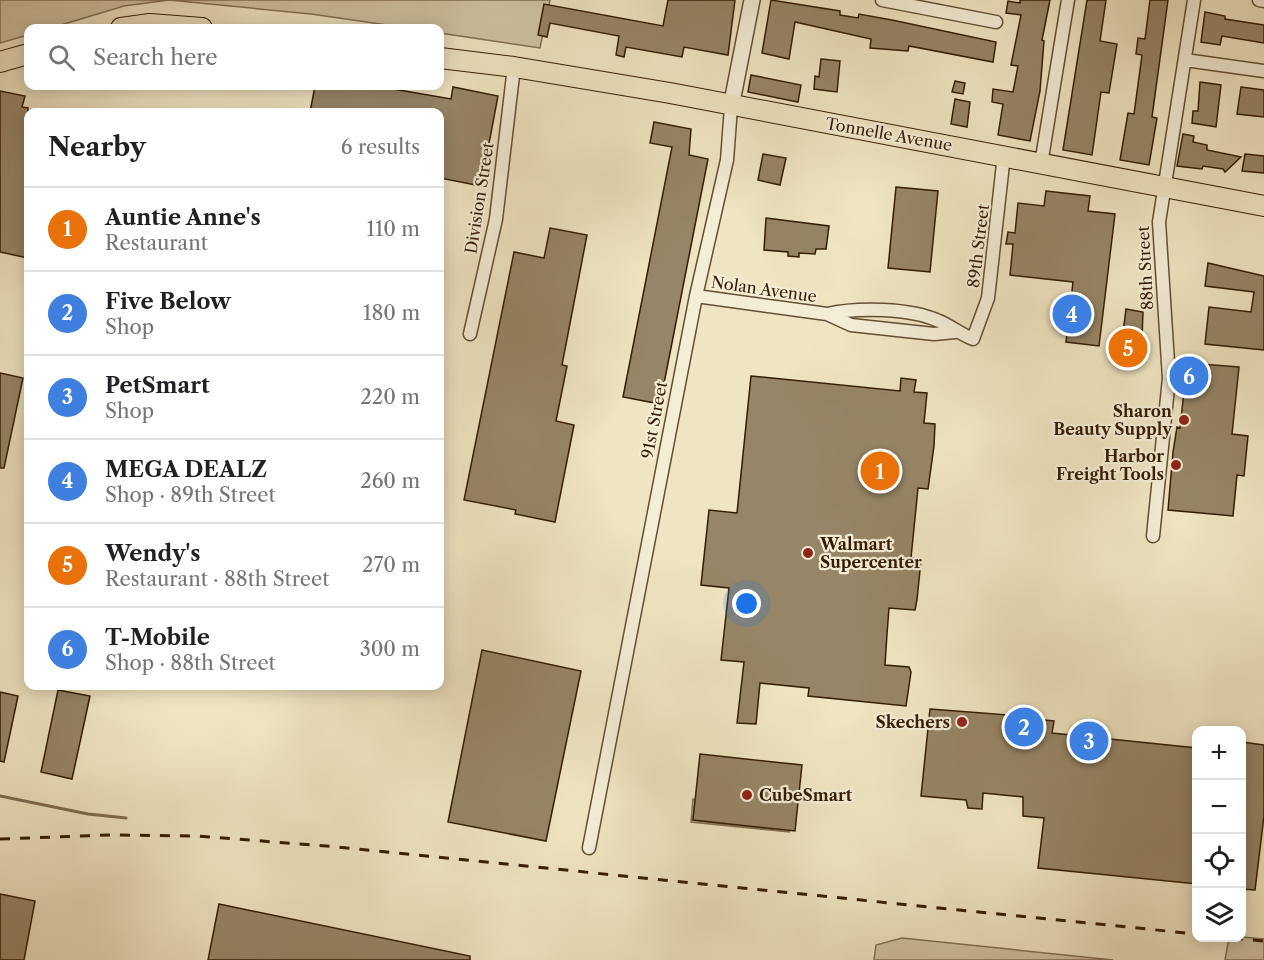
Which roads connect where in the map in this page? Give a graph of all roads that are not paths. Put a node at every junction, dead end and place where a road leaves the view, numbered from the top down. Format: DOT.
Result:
graph roads {
  1 [pos="752,0"];
  2 [pos="882,0"];
  3 [pos="1068,0"];
  4 [pos="1194,0"];
  5 [pos="1259,0"];
  6 [pos="1264,1"];
  7 [pos="996,22"];
  8 [pos="24,55"];
  9 [pos="444,58"];
  10 [pos="1185,60"];
  11 [pos="0,62"];
  12 [pos="514,67"];
  13 [pos="1264,71"];
  14 [pos="731,107"];
  15 [pos="1004,155"];
  16 [pos="1041,164"];
  17 [pos="1162,188"];
  18 [pos="1264,206"];
  19 [pos="696,296"];
  20 [pos="470,334"];
  21 [pos="973,339"];
  22 [pos="1154,536"];
  23 [pos="589,848"];
  1 -- 14 [label="street, 91st Street"];
  2 -- 7 [label="street"];
  3 -- 16 [label="street"];
  4 -- 10 [label="street, 88th Street"];
  5 -- 6 [label="street"];
  8 -- 11 [label="main road"];
  9 -- 12 [label="main road, Tonnelle Avenue"];
  10 -- 13 [label="street"];
  10 -- 17 [label="street, 88th Street"];
  12 -- 14 [label="main road, Tonnelle Avenue"];
  12 -- 20 [label="street, Division Street"];
  14 -- 15 [label="main road, Tonnelle Avenue"];
  14 -- 19 [label="street, 91st Street"];
  15 -- 16 [label="main road, Tonnelle Avenue"];
  15 -- 21 [label="street, 89th Street"];
  16 -- 17 [label="main road, Tonnelle Avenue"];
  17 -- 18 [label="main road, Tonnelle Avenue"];
  17 -- 22 [label="street, 88th Street"];
  19 -- 21 [label="street, Nolan Avenue"];
  19 -- 23 [label="street, 91st Street"];
}
